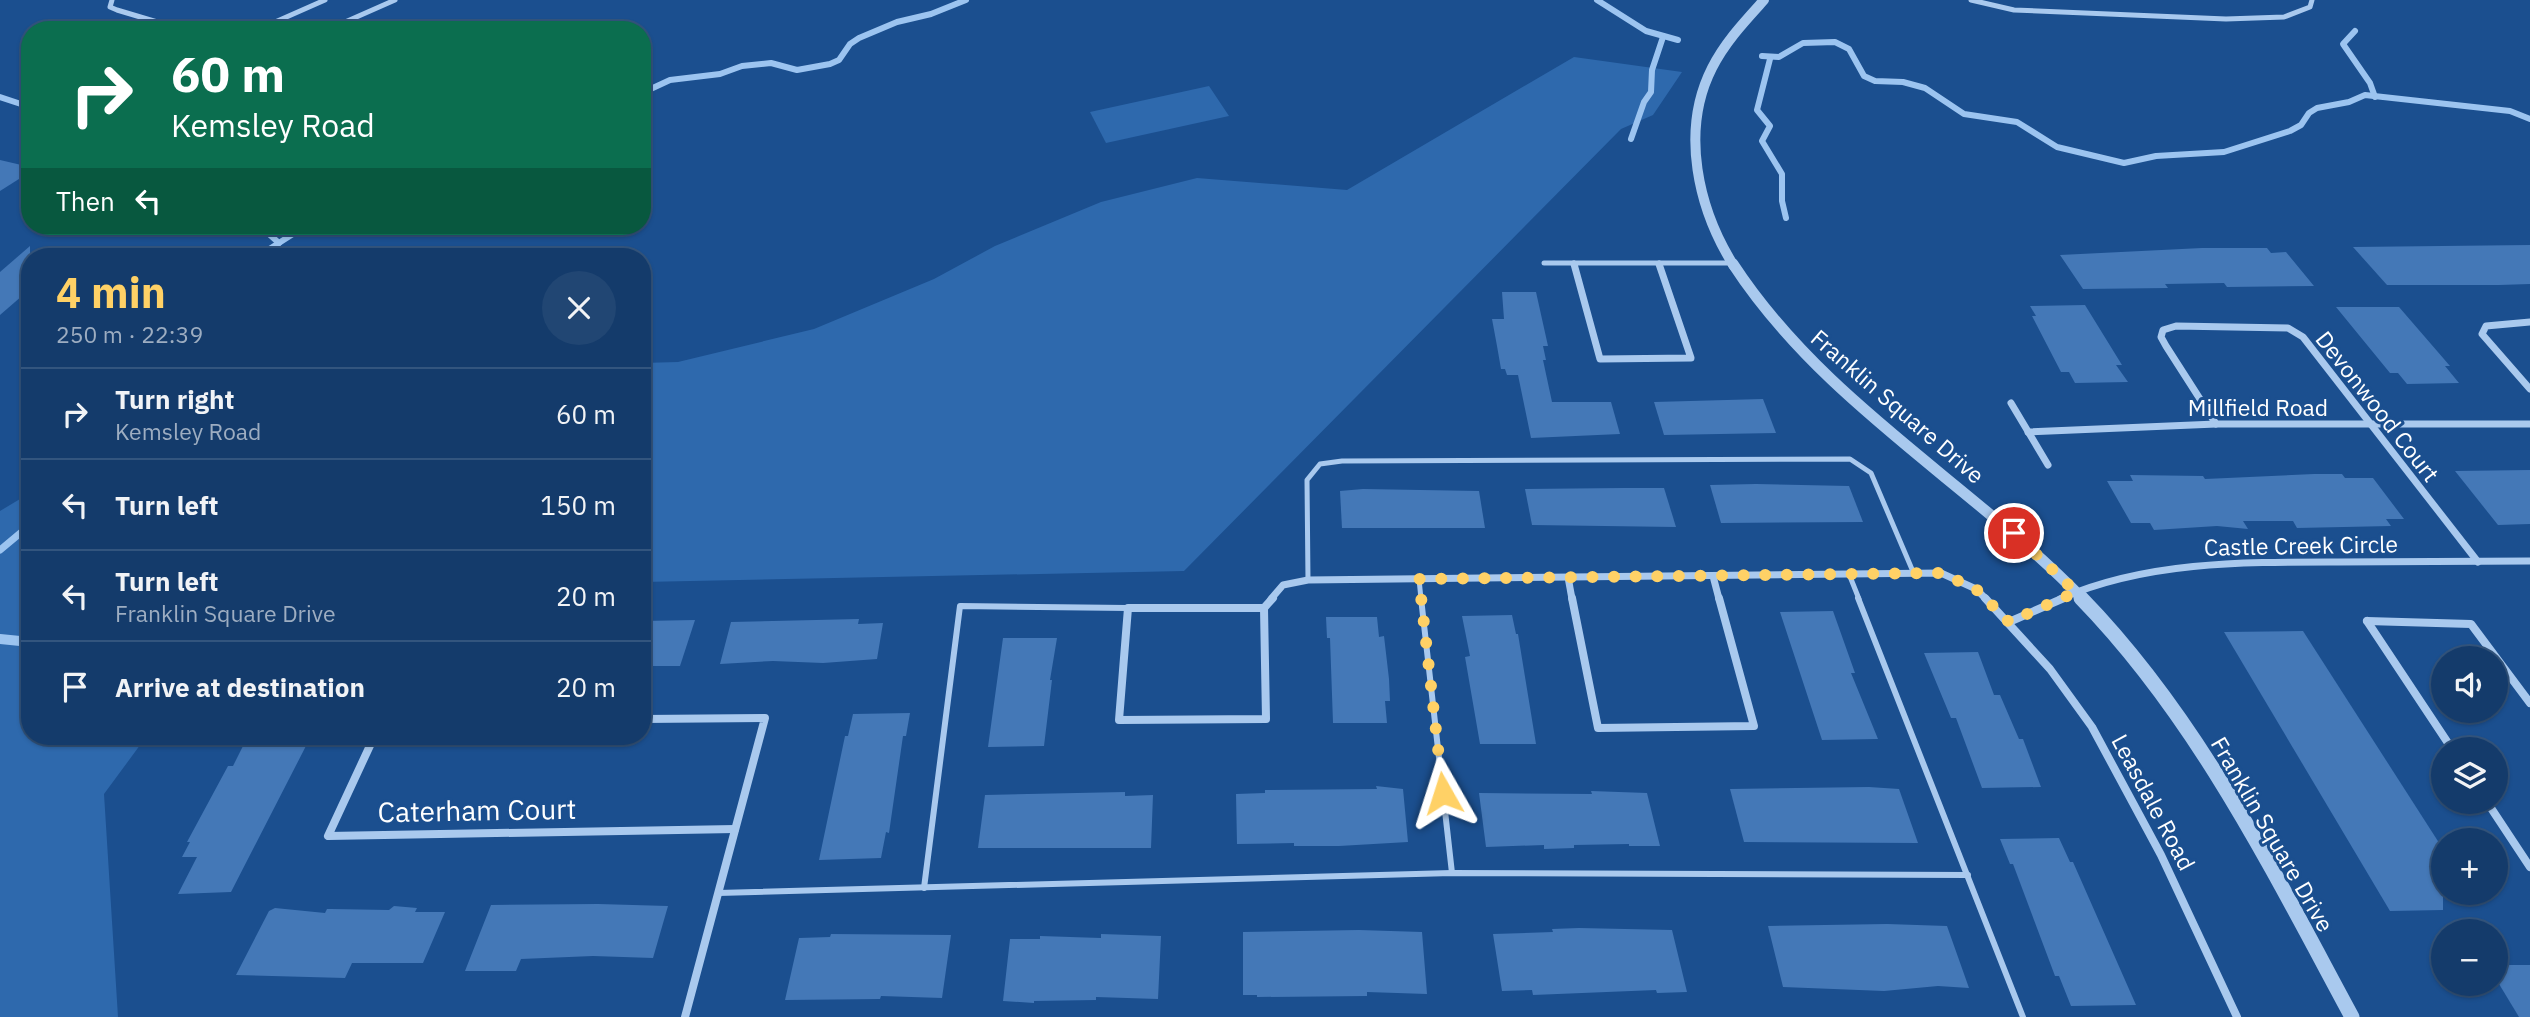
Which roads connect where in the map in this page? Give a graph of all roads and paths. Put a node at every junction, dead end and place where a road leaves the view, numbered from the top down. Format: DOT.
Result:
graph roads {
  1 [pos="324,0"];
  2 [pos="395,0"];
  3 [pos="1764,0"];
  4 [pos="1971,0"];
  5 [pos="2312,0"];
  6 [pos="110,1"];
  7 [pos="154,21"];
  8 [pos="277,21"];
  9 [pos="347,21"];
  10 [pos="1544,263"];
  11 [pos="1574,263"];
  12 [pos="1659,263"];
  13 [pos="1733,263"];
  14 [pos="2530,322"];
  15 [pos="2530,389"];
  16 [pos="2011,403"];
  17 [pos="2216,424"];
  18 [pos="2369,424"];
  19 [pos="2530,424"];
  20 [pos="2028,432"];
  21 [pos="2048,465"];
  22 [pos="2530,561"];
  23 [pos="2479,562"];
  24 [pos="1914,573"];
  25 [pos="1849,574"];
  26 [pos="1713,576"];
  27 [pos="1568,577"];
  28 [pos="1419,579"];
  29 [pos="1308,580"];
  30 [pos="2076,592"];
  31 [pos="1128,608"];
  32 [pos="1264,608"];
  33 [pos="2009,622"];
  34 [pos="2530,703"];
  35 [pos="651,719"];
  36 [pos="2444,737"];
  37 [pos="369,745"];
  38 [pos="2495,814"];
  39 [pos="735,829"];
  40 [pos="2530,867"];
  41 [pos="1452,873"];
  42 [pos="1968,875"];
  43 [pos="924,888"];
  44 [pos="718,893"];
  45 [pos="685,1017"];
  46 [pos="2024,1017"];
  47 [pos="2237,1017"];
  48 [pos="2352,1017"];
  1 -- 8 [label="street"];
  2 -- 9 [label="street"];
  3 -- 13 [label="street, Franklin Square Drive"];
  4 -- 5 [label="street"];
  6 -- 7 [label="street"];
  10 -- 11 [label="street"];
  11 -- 12 [label="street"];
  11 -- 12 [label="street"];
  12 -- 13 [label="street"];
  13 -- 30 [label="street, Franklin Square Drive"];
  14 -- 15 [label="street"];
  16 -- 20 [label="street"];
  17 -- 18 [label="street, Millfield Road"];
  17 -- 18 [label="street, Devonwood Court"];
  17 -- 20 [label="street, Millfield Road"];
  18 -- 19 [label="street, Millfield Road"];
  18 -- 23 [label="street, Devonwood Court"];
  20 -- 21 [label="street"];
  22 -- 23 [label="street, Castle Creek Circle"];
  23 -- 30 [label="street, Castle Creek Circle"];
  24 -- 25 [label="street, Leasdale Road"];
  24 -- 29 [label="lane"];
  24 -- 33 [label="street, Leasdale Road"];
  25 -- 26 [label="street, Leasdale Road"];
  25 -- 42 [label="lane"];
  26 -- 27 [label="street, Leasdale Road"];
  26 -- 27 [label="street"];
  27 -- 28 [label="street, Leasdale Road"];
  28 -- 29 [label="street, Leasdale Road"];
  28 -- 41 [label="lane"];
  29 -- 32 [label="street"];
  30 -- 33 [label="street, Castle Creek Circle"];
  30 -- 48 [label="street, Franklin Square Drive"];
  31 -- 32 [label="street"];
  31 -- 32 [label="street"];
  31 -- 43 [label="lane"];
  33 -- 47 [label="street, Leasdale Road"];
  34 -- 36 [label="street"];
  35 -- 39 [label="street"];
  37 -- 39 [label="street, Caterham Court"];
  38 -- 40 [label="street"];
  39 -- 44 [label="street"];
  41 -- 42 [label="lane"];
  41 -- 43 [label="lane"];
  42 -- 46 [label="lane"];
  43 -- 44 [label="lane"];
  44 -- 45 [label="street"];
}
